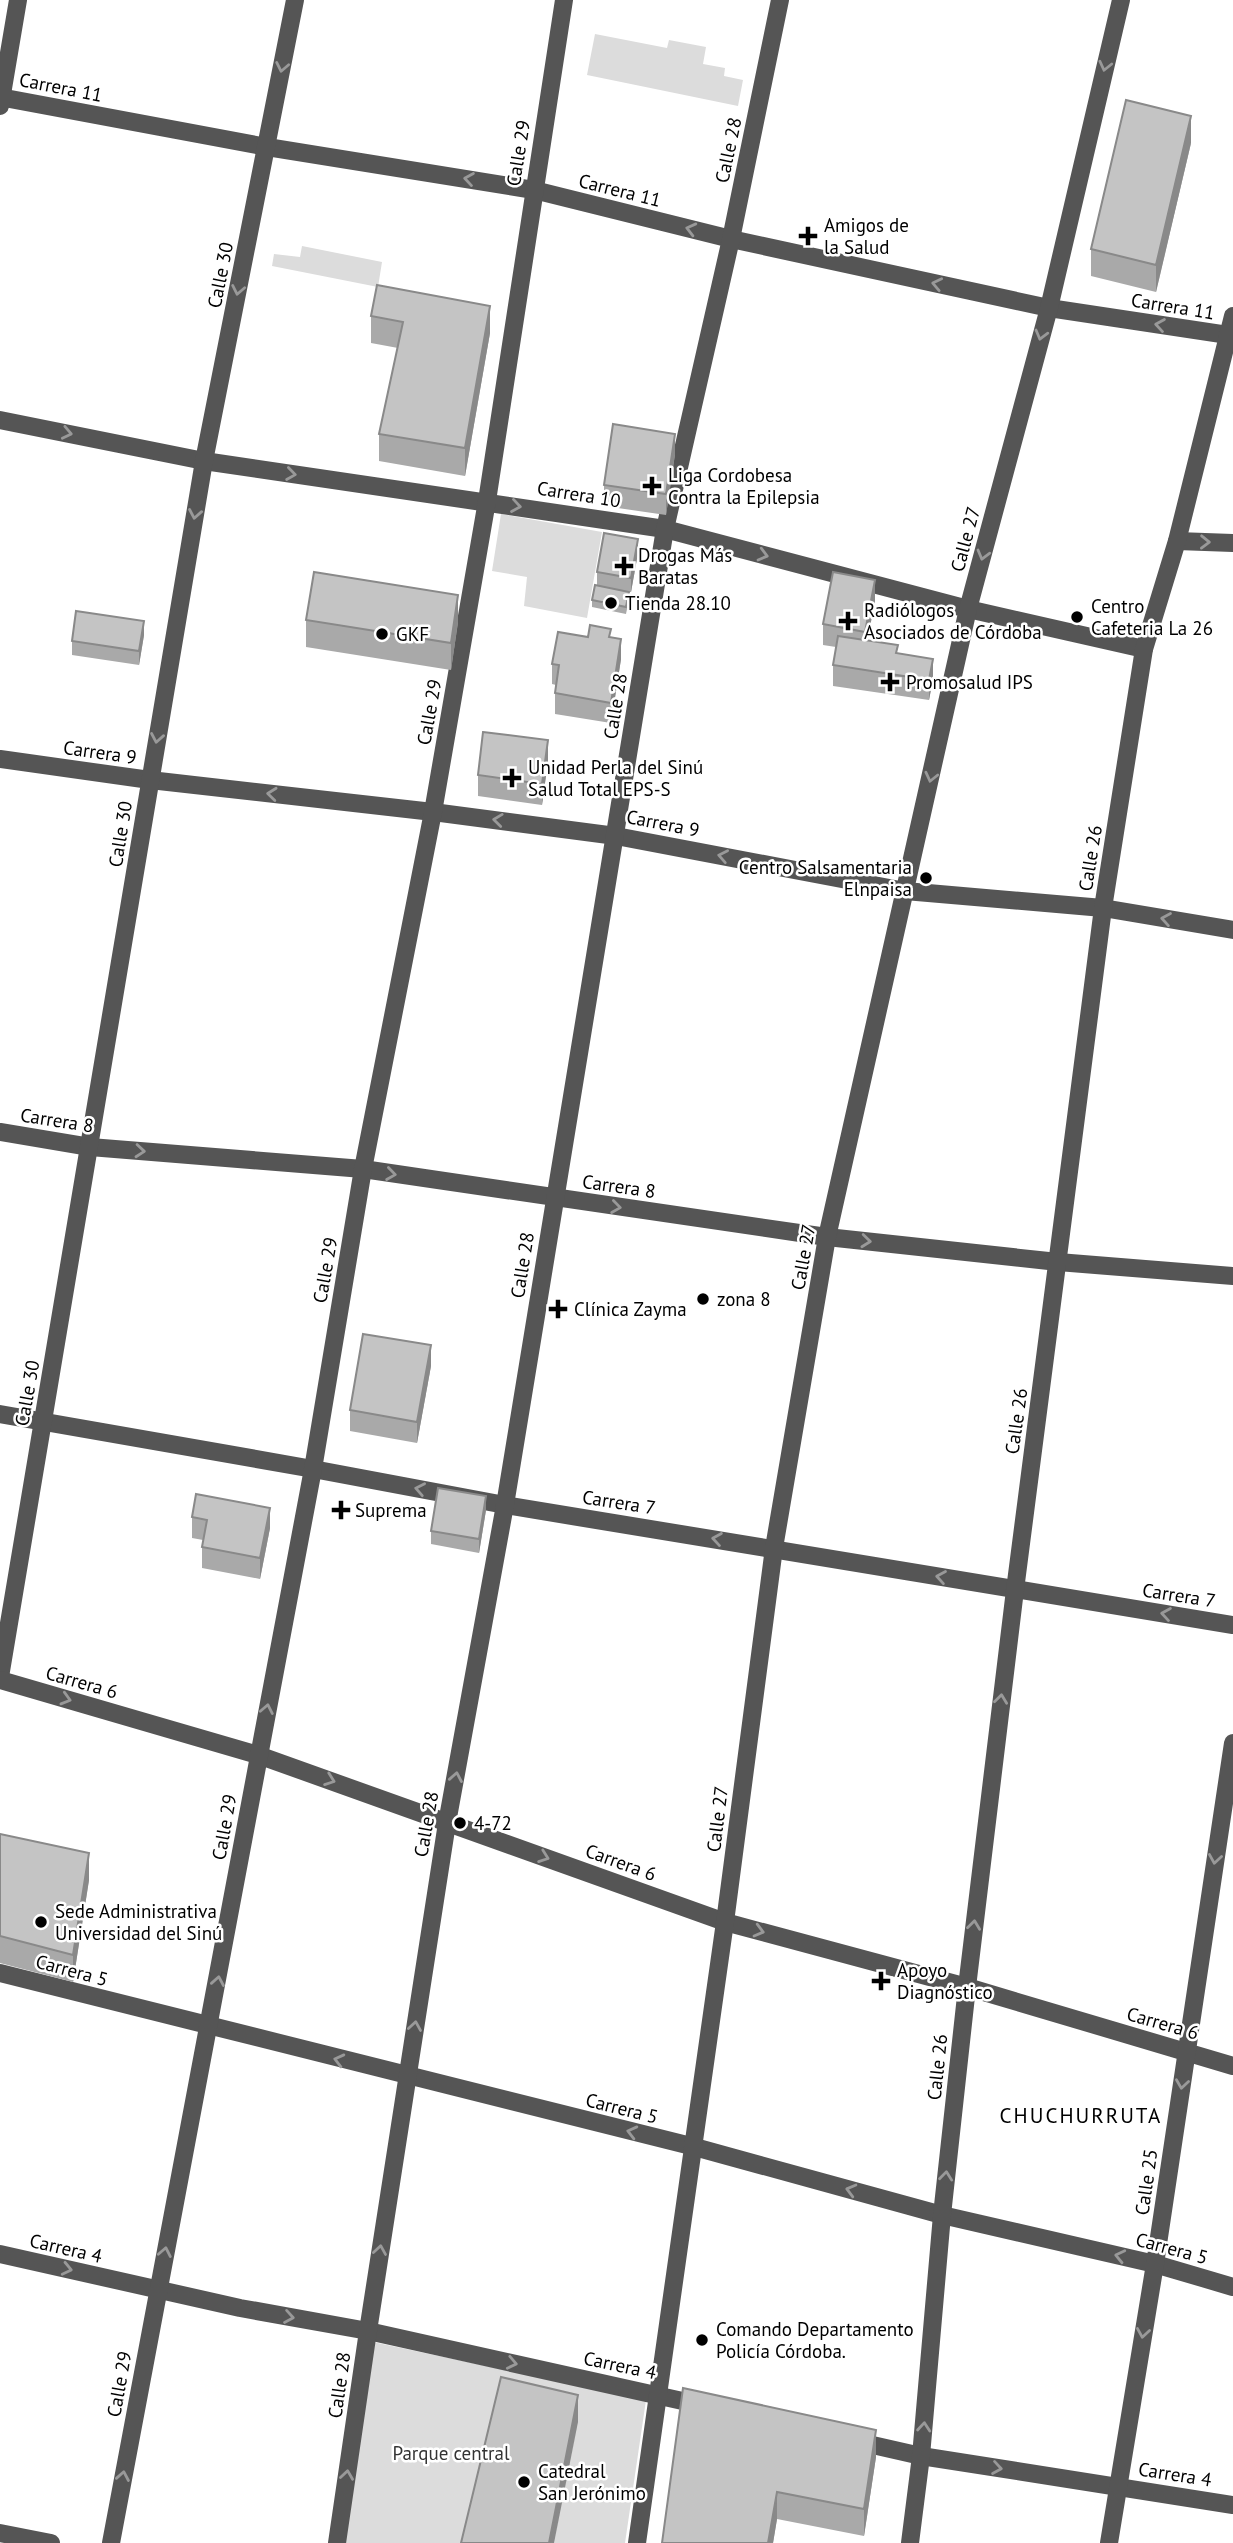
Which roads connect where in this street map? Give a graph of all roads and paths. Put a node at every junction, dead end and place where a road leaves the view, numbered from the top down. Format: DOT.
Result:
graph roads {
  1 [pos="18,0"];
  2 [pos="295,0"];
  3 [pos="564,0"];
  4 [pos="780,0"];
  5 [pos="1121,0"];
  6 [pos="1,100"];
  7 [pos="267,147"];
  8 [pos="534,190"];
  9 [pos="731,239"];
  10 [pos="1049,308"];
  11 [pos="1233,316"];
  12 [pos="1228,335"];
  13 [pos="0,419"];
  14 [pos="204,461"];
  15 [pos="487,502"];
  16 [pos="665,529"];
  17 [pos="1177,541"];
  18 [pos="1233,543"];
  19 [pos="968,609"];
  20 [pos="1144,649"];
  21 [pos="0,759"];
  22 [pos="150,780"];
  23 [pos="433,812"];
  24 [pos="616,836"];
  25 [pos="905,891"];
  26 [pos="1103,908"];
  27 [pos="1233,930"];
  28 [pos="0,1132"];
  29 [pos="90,1147"];
  30 [pos="363,1169"];
  31 [pos="554,1198"];
  32 [pos="827,1237"];
  33 [pos="1058,1262"];
  34 [pos="1233,1276"];
  35 [pos="0,1414"];
  36 [pos="43,1423"];
  37 [pos="313,1469"];
  38 [pos="505,1505"];
  39 [pos="774,1548"];
  40 [pos="1014,1590"];
  41 [pos="1233,1625"];
  42 [pos="0,1678"];
  43 [pos="1233,1743"];
  44 [pos="258,1755"];
  45 [pos="447,1822"];
  46 [pos="725,1922"];
  47 [pos="0,1973"];
  48 [pos="967,1987"];
  49 [pos="210,2027"];
  50 [pos="1186,2051"];
  51 [pos="1233,2066"];
  52 [pos="407,2077"];
  53 [pos="691,2146"];
  54 [pos="942,2215"];
  55 [pos="0,2254"];
  56 [pos="1155,2264"];
  57 [pos="1233,2287"];
  58 [pos="157,2290"];
  59 [pos="368,2331"];
  60 [pos="658,2395"];
  61 [pos="724,2410"];
  62 [pos="831,2436"];
  63 [pos="921,2456"];
  64 [pos="1118,2486"];
  65 [pos="1233,2505"];
  66 [pos="0,2533"];
  67 [pos="51,2543"];
  68 [pos="111,2543"];
  69 [pos="337,2543"];
  70 [pos="637,2543"];
  71 [pos="910,2543"];
  72 [pos="1110,2543"];
  1 -- 6 [label="street"];
  2 -- 7 [label="street, Calle 30, one-way"];
  3 -- 8 [label="street, Calle 29"];
  4 -- 9 [label="street, Calle 28"];
  5 -- 10 [label="street, Calle 27, one-way"];
  6 -- 7 [label="street, Carrera 11"];
  8 -- 7 [label="street, Carrera 11, one-way"];
  7 -- 14 [label="street, Calle 30, one-way"];
  9 -- 8 [label="street, Carrera 11, one-way"];
  8 -- 15 [label="street, Calle 29"];
  10 -- 9 [label="street, Carrera 11, one-way"];
  9 -- 16 [label="street, Calle 28"];
  12 -- 10 [label="street, Carrera 11, one-way"];
  10 -- 19 [label="street, Calle 27, one-way"];
  11 -- 12 [label="street, Calle 26"];
  12 -- 17 [label="street, Calle 26"];
  13 -- 14 [label="street, Carrera 10, one-way"];
  14 -- 15 [label="street, Carrera 10, one-way"];
  14 -- 22 [label="street, Calle 30, one-way"];
  15 -- 16 [label="street, Carrera 10, one-way"];
  15 -- 23 [label="street, Calle 29"];
  16 -- 19 [label="street, Carrera 10, one-way"];
  16 -- 24 [label="street, Calle 28"];
  17 -- 18 [label="street, one-way"];
  17 -- 20 [label="street, Calle 26"];
  19 -- 20 [label="street, Carrera 10"];
  19 -- 25 [label="street, Calle 27, one-way"];
  20 -- 26 [label="street, Calle 26"];
  21 -- 22 [label="street, Carrera 9"];
  23 -- 22 [label="street, Carrera 9, one-way"];
  22 -- 29 [label="street, Calle 30"];
  24 -- 23 [label="street, Carrera 9, one-way"];
  23 -- 30 [label="street, Calle 29"];
  25 -- 24 [label="street, Carrera 9, one-way"];
  24 -- 31 [label="street, Calle 28"];
  25 -- 26 [label="street, Carrera 9"];
  25 -- 32 [label="street, Calle 27"];
  27 -- 26 [label="street, Carrera 9, one-way"];
  26 -- 33 [label="street, Calle 26"];
  28 -- 29 [label="street, Carrera 8"];
  29 -- 30 [label="street, Carrera 8, one-way"];
  29 -- 36 [label="street, Calle 30"];
  30 -- 31 [label="street, Carrera 8, one-way"];
  30 -- 37 [label="street, Calle 29"];
  31 -- 32 [label="street, Carrera 8, one-way"];
  31 -- 38 [label="street, Calle 28"];
  32 -- 33 [label="street, Carrera 8, one-way"];
  32 -- 39 [label="street, Calle 27"];
  33 -- 34 [label="street, Carrera 8"];
  33 -- 40 [label="street, Calle 26"];
  35 -- 36 [label="street, Carrera 7"];
  36 -- 37 [label="street, Carrera 7"];
  36 -- 42 [label="street, Calle 30"];
  38 -- 37 [label="street, Carrera 7, one-way"];
  44 -- 37 [label="street, Calle 29, one-way"];
  39 -- 38 [label="street, Carrera 7, one-way"];
  45 -- 38 [label="street, Calle 28, one-way"];
  40 -- 39 [label="street, Carrera 7, one-way"];
  39 -- 46 [label="street, Calle 27"];
  41 -- 40 [label="street, Carrera 7, one-way"];
  48 -- 40 [label="street, Calle 26, one-way"];
  42 -- 44 [label="street, Carrera 6, one-way"];
  43 -- 50 [label="street, Calle 25, one-way"];
  44 -- 45 [label="street, Carrera 6, one-way"];
  49 -- 44 [label="street, Calle 29, one-way"];
  45 -- 46 [label="street, Carrera 6, one-way"];
  52 -- 45 [label="street, Calle 28, one-way"];
  46 -- 48 [label="street, Carrera 6, one-way"];
  46 -- 53 [label="street, Calle 27"];
  47 -- 49 [label="street, Carrera 5"];
  48 -- 50 [label="street, Carrera 6"];
  54 -- 48 [label="street, Calle 26, one-way"];
  52 -- 49 [label="street, Carrera 5, one-way"];
  58 -- 49 [label="street, Calle 29, one-way"];
  50 -- 51 [label="street, Carrera 6"];
  50 -- 56 [label="street, Calle 25, one-way"];
  53 -- 52 [label="street, Carrera 5, one-way"];
  59 -- 52 [label="street, Calle 28, one-way"];
  54 -- 53 [label="street, Carrera 5, one-way"];
  53 -- 60 [label="street, Calle 27"];
  56 -- 54 [label="street, Carrera 5, one-way"];
  63 -- 54 [label="street, Calle 26, one-way"];
  55 -- 58 [label="street, Carrera 4, one-way"];
  56 -- 57 [label="street, Carrera 5"];
  56 -- 64 [label="street, Calle 25, one-way"];
  58 -- 59 [label="street, Carrera 4, one-way"];
  68 -- 58 [label="street, Calle 29, one-way"];
  59 -- 60 [label="street, Carrera 4, one-way"];
  69 -- 59 [label="street, Calle 28, one-way"];
  60 -- 61 [label="street, Carrera 4"];
  60 -- 70 [label="street, Calle 27"];
  62 -- 63 [label="street, Carrera 4"];
  63 -- 64 [label="street, Carrera 4, one-way"];
  63 -- 71 [label="street, Calle 26"];
  64 -- 65 [label="street, Carrera 4"];
  64 -- 72 [label="street, Calle 25"];
  66 -- 67 [label="street"];
}
